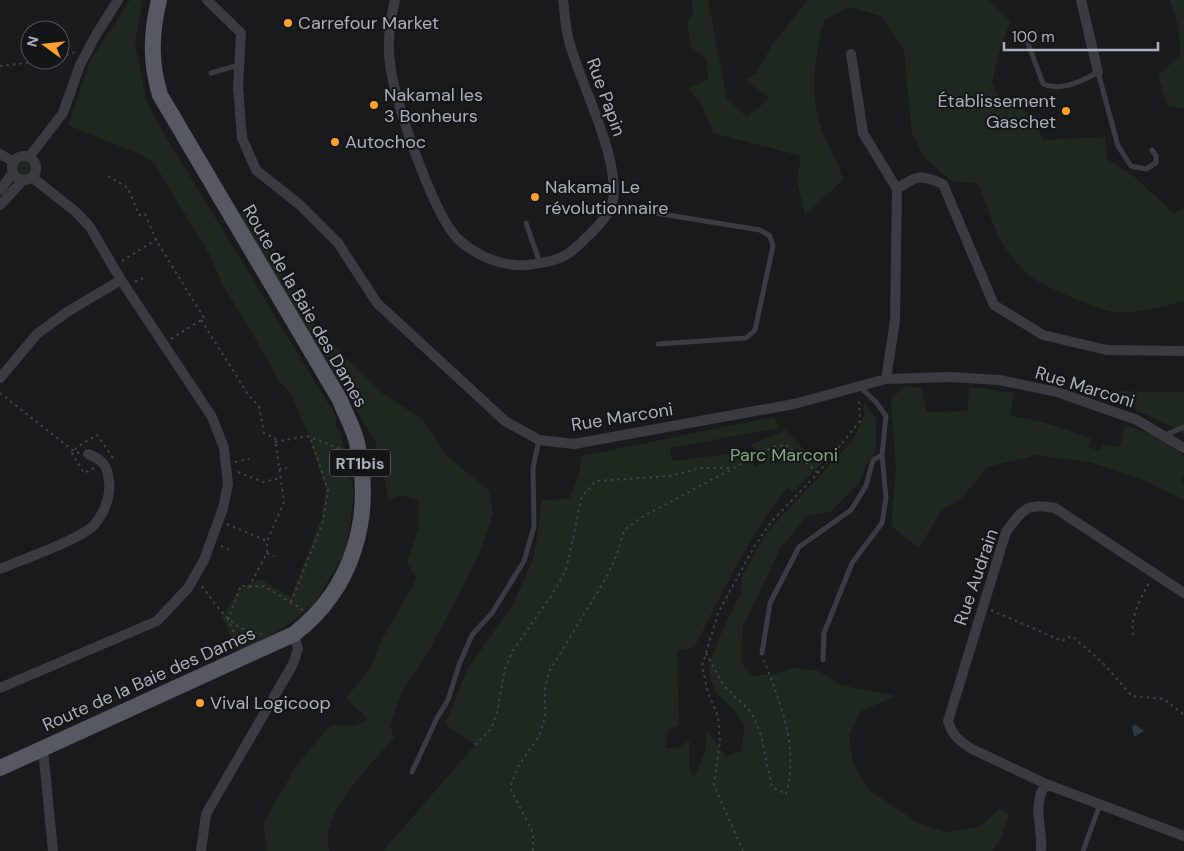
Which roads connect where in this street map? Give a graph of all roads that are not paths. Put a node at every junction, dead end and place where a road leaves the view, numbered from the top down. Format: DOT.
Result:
graph roads {
  1 [pos="118,0"];
  2 [pos="159,0"];
  3 [pos="207,0"];
  4 [pos="395,0"];
  5 [pos="563,0"];
  6 [pos="1081,0"];
  7 [pos="1028,43"];
  8 [pos="851,54"];
  9 [pos="239,65"];
  10 [pos="210,72"];
  11 [pos="1098,72"];
  12 [pos="1152,150"];
  13 [pos="0,154"];
  14 [pos="29,156"];
  15 [pos="14,162"];
  16 [pos="13,173"];
  17 [pos="33,178"];
  18 [pos="22,181"];
  19 [pos="897,189"];
  20 [pos="0,190"];
  21 [pos="0,205"];
  22 [pos="612,206"];
  23 [pos="526,223"];
  24 [pos="540,263"];
  25 [pos="126,278"];
  26 [pos="658,344"];
  27 [pos="1184,351"];
  28 [pos="0,378"];
  29 [pos="886,379"];
  30 [pos="859,385"];
  31 [pos="1184,427"];
  32 [pos="1165,435"];
  33 [pos="539,440"];
  34 [pos="1184,448"];
  35 [pos="88,454"];
  36 [pos="882,455"];
  37 [pos="0,570"];
  38 [pos="1184,593"];
  39 [pos="294,634"];
  40 [pos="762,653"];
  41 [pos="823,660"];
  42 [pos="0,688"];
  43 [pos="43,749"];
  44 [pos="0,768"];
  45 [pos="412,772"];
  46 [pos="1046,784"];
  47 [pos="1100,804"];
  48 [pos="1184,836"];
  49 [pos="53,851"];
  50 [pos="201,851"];
  51 [pos="1041,851"];
  52 [pos="1083,851"];
  1 -- 14 [label="street"];
  2 -- 39 [label="main road, Route de la Baie des Dames / RT1bis"];
  3 -- 9 [label="street, Rue Marconi"];
  4 -- 24 [label="street"];
  5 -- 22 [label="street, Rue Papin"];
  6 -- 11 [label="street"];
  7 -- 11 [label="lane"];
  8 -- 19 [label="street"];
  9 -- 10 [label="lane"];
  9 -- 33 [label="street, Rue Marconi"];
  11 -- 12 [label="lane"];
  13 -- 15 [label="street"];
  14 -- 15 [label="street"];
  14 -- 17 [label="street"];
  15 -- 16 [label="street"];
  16 -- 18 [label="street"];
  16 -- 20 [label="street"];
  17 -- 18 [label="street"];
  17 -- 25 [label="street"];
  18 -- 21 [label="street"];
  19 -- 27 [label="street"];
  19 -- 29 [label="street"];
  22 -- 24 [label="street"];
  22 -- 26 [label="lane"];
  23 -- 24 [label="lane"];
  25 -- 28 [label="street"];
  25 -- 42 [label="street"];
  29 -- 30 [label="street, Rue Marconi"];
  29 -- 32 [label="street, Rue Marconi"];
  30 -- 33 [label="street, Rue Marconi"];
  30 -- 36 [label="lane"];
  31 -- 32 [label="lane"];
  32 -- 34 [label="street, Rue Marconi"];
  33 -- 45 [label="lane"];
  35 -- 37 [label="street"];
  36 -- 40 [label="lane"];
  36 -- 41 [label="lane"];
  38 -- 46 [label="street, Rue Audrain"];
  39 -- 43 [label="main road, Route de la Baie des Dames / RT1bis"];
  39 -- 50 [label="street"];
  43 -- 44 [label="main road, Route de la Baie des Dames / RT1bis"];
  43 -- 49 [label="street"];
  46 -- 47 [label="street, Rue Audrain"];
  46 -- 51 [label="street"];
  47 -- 48 [label="street, Rue Audrain"];
  47 -- 52 [label="lane"];
}
